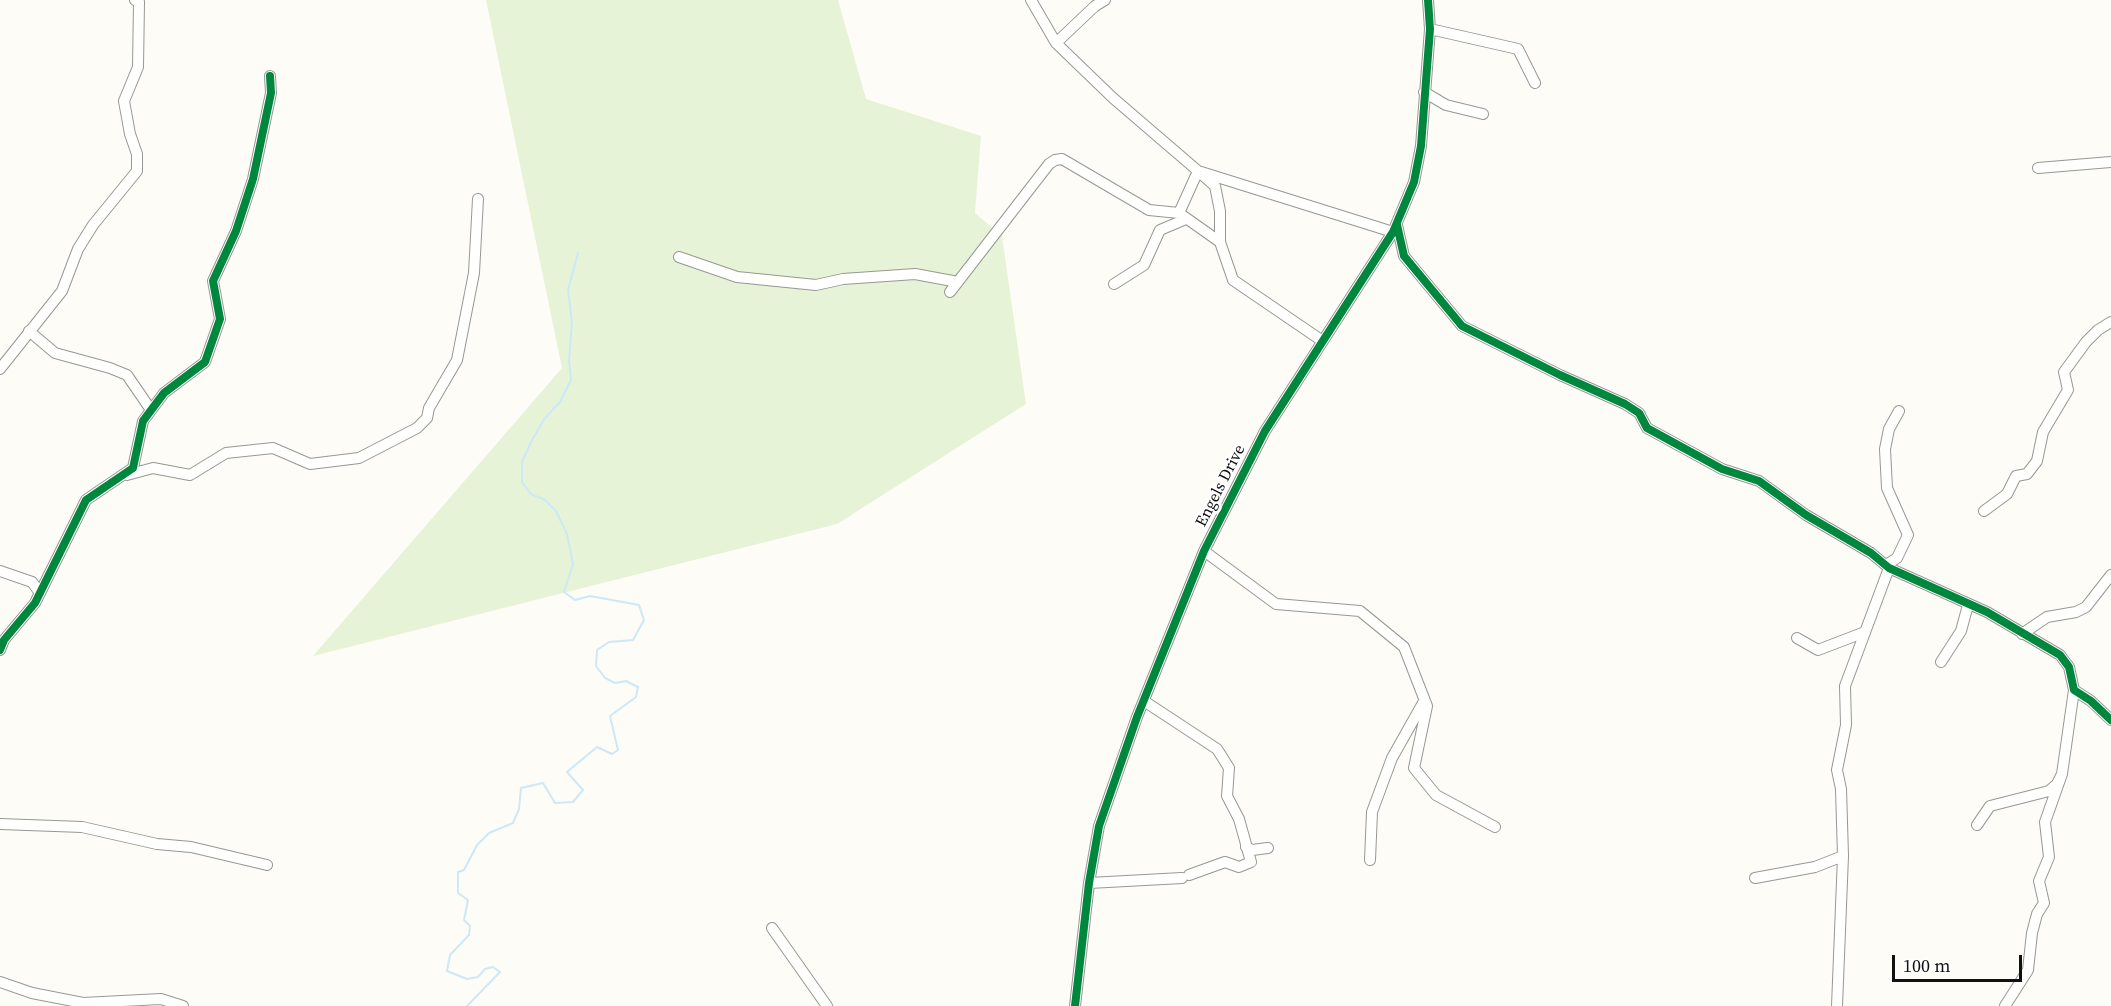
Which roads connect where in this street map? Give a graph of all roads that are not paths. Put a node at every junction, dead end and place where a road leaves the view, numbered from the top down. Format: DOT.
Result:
graph roads {
  1 [pos="135,0"];
  2 [pos="1031,0"];
  3 [pos="1105,0"];
  4 [pos="1428,0"];
  5 [pos="1430,29"];
  6 [pos="1056,43"];
  7 [pos="270,75"];
  8 [pos="1535,83"];
  9 [pos="1424,93"];
  10 [pos="1483,114"];
  11 [pos="2111,162"];
  12 [pos="2038,168"];
  13 [pos="1198,171"];
  14 [pos="478,199"];
  15 [pos="1183,216"];
  16 [pos="1395,229"];
  17 [pos="1220,242"];
  18 [pos="679,257"];
  19 [pos="958,282"];
  20 [pos="1114,284"];
  21 [pos="950,292"];
  22 [pos="2111,322"];
  23 [pos="29,331"];
  24 [pos="1321,340"];
  25 [pos="0,369"];
  26 [pos="151,410"];
  27 [pos="1899,411"];
  28 [pos="122,476"];
  29 [pos="1984,511"];
  30 [pos="1204,551"];
  31 [pos="1887,567"];
  32 [pos="0,571"];
  33 [pos="2111,575"];
  34 [pos="40,593"];
  35 [pos="1968,604"];
  36 [pos="1865,632"];
  37 [pos="2022,634"];
  38 [pos="1797,638"];
  39 [pos="0,650"];
  40 [pos="1941,662"];
  41 [pos="2074,690"];
  42 [pos="1424,700"];
  43 [pos="1143,701"];
  44 [pos="2111,720"];
  45 [pos="2062,774"];
  46 [pos="0,824"];
  47 [pos="1977,825"];
  48 [pos="1496,827"];
  49 [pos="1246,847"];
  50 [pos="1268,848"];
  51 [pos="1843,856"];
  52 [pos="1370,860"];
  53 [pos="267,865"];
  54 [pos="1755,878"];
  55 [pos="1089,883"];
  56 [pos="772,928"];
  57 [pos="0,982"];
  58 [pos="183,1006"];
  59 [pos="827,1006"];
  60 [pos="1075,1006"];
  61 [pos="1837,1006"];
  62 [pos="2005,1006"];
  1 -- 23 [label="street"];
  2 -- 6 [label="street"];
  3 -- 6 [label="street"];
  4 -- 5 [label="street, Engels Drive"];
  5 -- 8 [label="street"];
  5 -- 9 [label="street, Engels Drive"];
  6 -- 13 [label="street"];
  7 -- 26 [label="street"];
  9 -- 10 [label="street"];
  9 -- 16 [label="street, Engels Drive"];
  11 -- 12 [label="street"];
  13 -- 15 [label="street"];
  13 -- 16 [label="street"];
  13 -- 17 [label="street"];
  14 -- 28 [label="street"];
  15 -- 17 [label="street"];
  15 -- 19 [label="street"];
  15 -- 20 [label="street"];
  16 -- 24 [label="street, Engels Drive"];
  16 -- 31 [label="street"];
  17 -- 24 [label="street"];
  18 -- 19 [label="street"];
  19 -- 21 [label="street"];
  22 -- 29 [label="street"];
  23 -- 25 [label="street"];
  23 -- 26 [label="street"];
  24 -- 30 [label="street, Engels Drive"];
  26 -- 28 [label="street"];
  27 -- 31 [label="street"];
  28 -- 34 [label="street"];
  30 -- 42 [label="street"];
  30 -- 43 [label="street, Engels Drive"];
  31 -- 35 [label="street"];
  31 -- 36 [label="street"];
  32 -- 34 [label="street"];
  33 -- 37 [label="street"];
  34 -- 39 [label="street"];
  35 -- 37 [label="street"];
  35 -- 40 [label="street"];
  36 -- 38 [label="street"];
  36 -- 51 [label="street"];
  37 -- 41 [label="street"];
  41 -- 44 [label="street"];
  41 -- 45 [label="street"];
  42 -- 48 [label="street"];
  42 -- 52 [label="street"];
  43 -- 49 [label="street"];
  43 -- 55 [label="street, Engels Drive"];
  45 -- 47 [label="street"];
  45 -- 62 [label="street"];
  46 -- 53 [label="street"];
  49 -- 50 [label="street"];
  49 -- 55 [label="street"];
  51 -- 54 [label="street"];
  51 -- 61 [label="street"];
  55 -- 60 [label="street, Engels Drive"];
  56 -- 59 [label="street"];
  57 -- 58 [label="street"];
}
